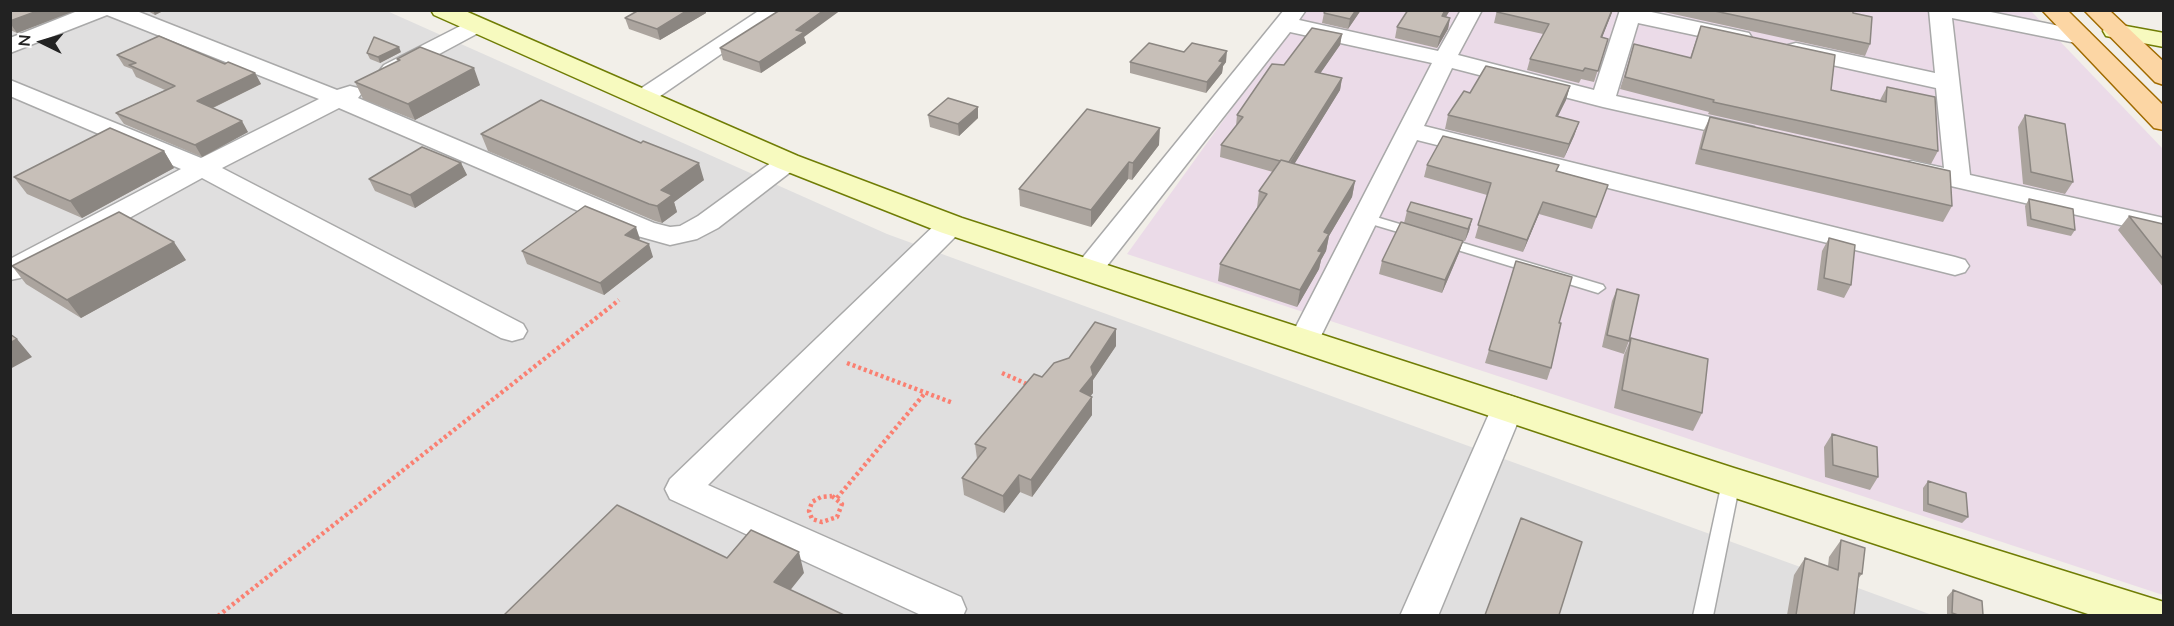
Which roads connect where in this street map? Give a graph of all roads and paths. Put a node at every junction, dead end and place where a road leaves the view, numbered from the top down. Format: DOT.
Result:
graph roads {
  1 [pos="100,10"];
  2 [pos="113,10"];
  3 [pos="442,10"];
  4 [pos="775,10"];
  5 [pos="1472,10"];
  6 [pos="1940,10"];
  7 [pos="1946,10"];
  8 [pos="2053,10"];
  9 [pos="2094,10"];
  10 [pos="1630,13"];
  11 [pos="1291,17"];
  12 [pos="474,26"];
  13 [pos="2115,31"];
  14 [pos="2081,37"];
  15 [pos="2163,40"];
  16 [pos="10,46"];
  17 [pos="1445,59"];
  18 [pos="2163,77"];
  19 [pos="1948,83"];
  20 [pos="10,87"];
  21 [pos="642,98"];
  22 [pos="339,99"];
  23 [pos="1603,100"];
  24 [pos="2163,122"];
  25 [pos="1409,130"];
  26 [pos="1763,136"];
  27 [pos="788,162"];
  28 [pos="1889,164"];
  29 [pos="202,168"];
  30 [pos="1958,180"];
  31 [pos="1366,218"];
  32 [pos="951,225"];
  33 [pos="2163,227"];
  34 [pos="1955,266"];
  35 [pos="1089,269"];
  36 [pos="10,271"];
  37 [pos="1598,288"];
  38 [pos="619,300"];
  39 [pos="512,331"];
  40 [pos="1304,340"];
  41 [pos="821,353"];
  42 [pos="1002,373"];
  43 [pos="1031,386"];
  44 [pos="925,393"];
  45 [pos="953,403"];
  46 [pos="1508,407"];
  47 [pos="1731,482"];
  48 [pos="837,498"];
  49 [pos="947,609"];
  50 [pos="2144,614"];
  51 [pos="218,615"];
  52 [pos="1419,615"];
  53 [pos="1703,615"];
  1 -- 16 [label="street"];
  2 -- 22 [label="street"];
  3 -- 12 [label="street"];
  4 -- 21 [label="street"];
  5 -- 17 [label="street"];
  6 -- 19 [label="street"];
  7 -- 14 [label="street"];
  8 -- 14 [label="main road"];
  9 -- 13 [label="main road"];
  10 -- 19 [label="street"];
  10 -- 23 [label="street"];
  11 -- 17 [label="street"];
  11 -- 35 [label="street"];
  12 -- 21 [label="street"];
  12 -- 22 [label="street"];
  13 -- 15 [label="street"];
  13 -- 18 [label="main road"];
  14 -- 24 [label="main road"];
  17 -- 23 [label="street"];
  17 -- 25 [label="street"];
  19 -- 30 [label="street"];
  20 -- 29 [label="street"];
  21 -- 27 [label="street"];
  22 -- 27 [label="street"];
  22 -- 29 [label="street"];
  23 -- 26 [label="street"];
  25 -- 31 [label="street"];
  25 -- 34 [label="street"];
  27 -- 32 [label="street"];
  28 -- 30 [label="street"];
  29 -- 36 [label="street"];
  29 -- 39 [label="street"];
  30 -- 33 [label="street"];
  31 -- 37 [label="lane"];
  31 -- 40 [label="street"];
  32 -- 35 [label="street"];
  32 -- 41 [label="street"];
  35 -- 40 [label="street"];
  38 -- 51 [label="path"];
  40 -- 46 [label="street"];
  41 -- 44 [label="path"];
  41 -- 49 [label="street"];
  42 -- 43 [label="path"];
  44 -- 45 [label="path"];
  44 -- 48 [label="path"];
  46 -- 47 [label="street"];
  46 -- 52 [label="street"];
  47 -- 50 [label="street"];
  47 -- 53 [label="lane"];
  48 -- 48 [label="path"];
}
